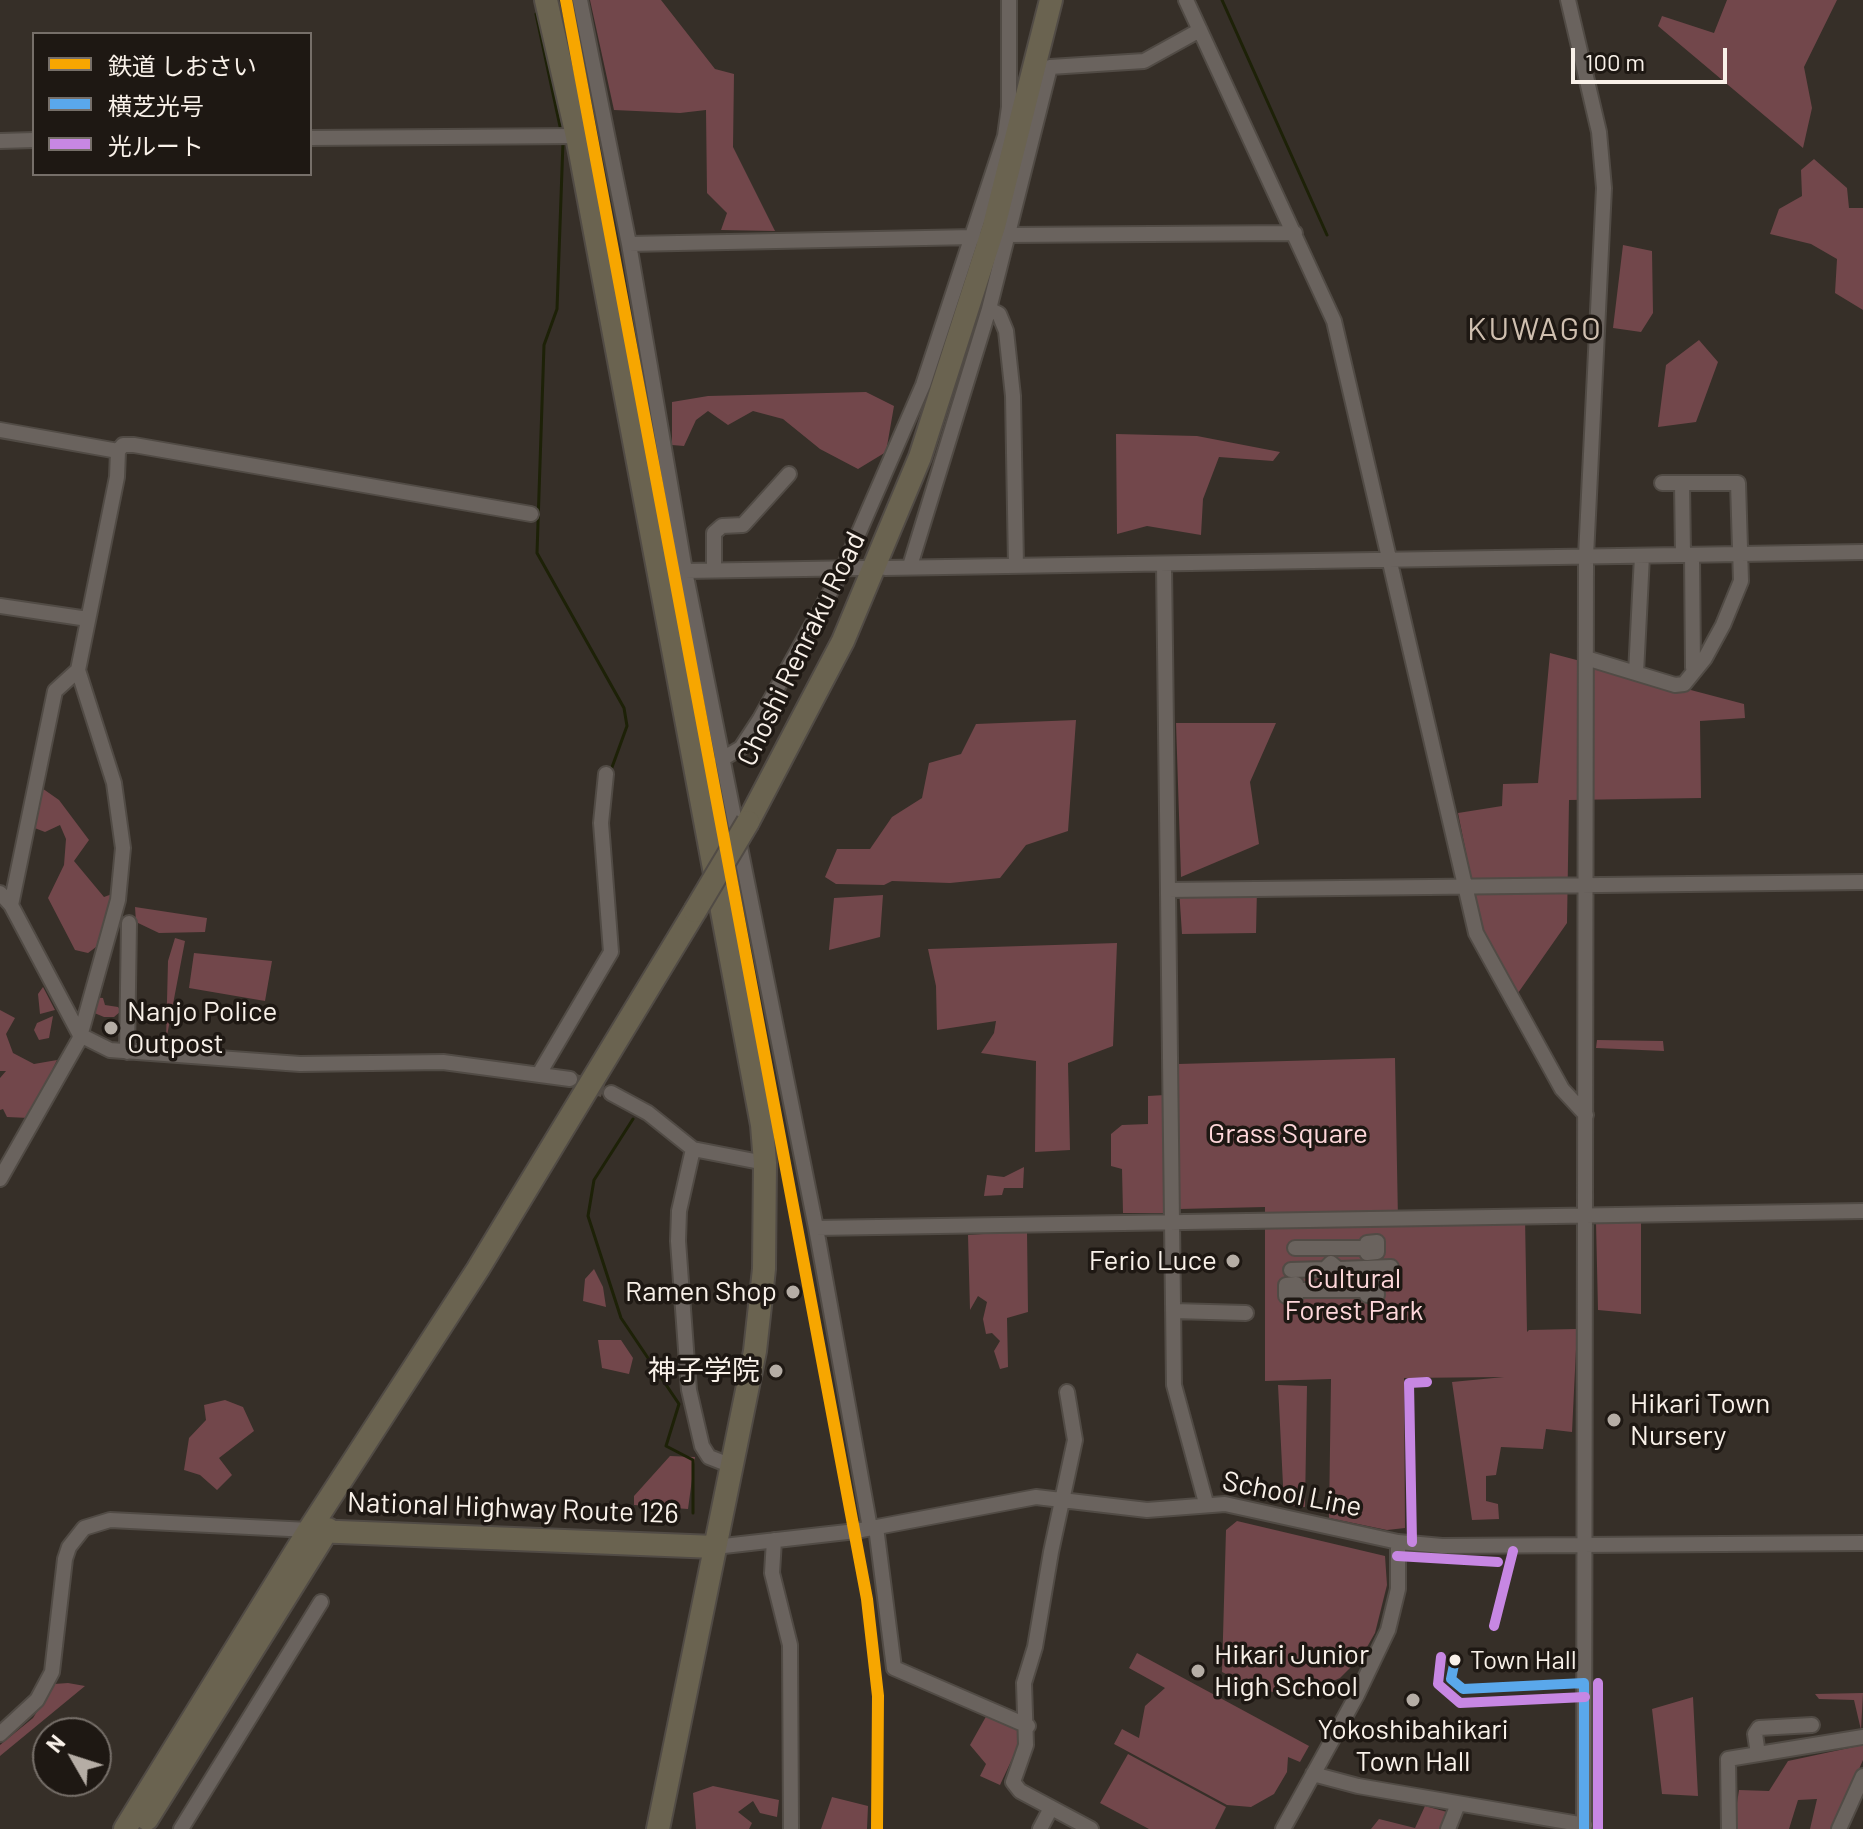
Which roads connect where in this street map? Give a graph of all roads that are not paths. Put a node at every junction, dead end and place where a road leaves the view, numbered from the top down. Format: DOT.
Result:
graph roads {
  1 [pos="546,0"];
  2 [pos="580,0"];
  3 [pos="1009,0"];
  4 [pos="1051,0"];
  5 [pos="1186,0"];
  6 [pos="1568,0"];
  7 [pos="1200,30"];
  8 [pos="566,136"];
  9 [pos="312,138"];
  10 [pos="32,140"];
  11 [pos="0,141"];
  12 [pos="1295,233"];
  13 [pos="1007,235"];
  14 [pos="974,237"];
  15 [pos="629,244"];
  16 [pos="989,309"];
  17 [pos="0,430"];
  18 [pos="118,451"];
  19 [pos="789,474"];
  20 [pos="1662,483"];
  21 [pos="1682,483"];
  22 [pos="531,514"];
  23 [pos="1863,552"];
  24 [pos="1740,554"];
  25 [pos="1687,555"];
  26 [pos="1586,556"];
  27 [pos="1642,556"];
  28 [pos="1390,560"];
  29 [pos="1164,565"];
  30 [pos="910,566"];
  31 [pos="1016,566"];
  32 [pos="864,568"];
  33 [pos="885,568"];
  34 [pos="714,569"];
  35 [pos="843,569"];
  36 [pos="685,571"];
  37 [pos="0,606"];
  38 [pos="88,619"];
  39 [pos="1586,658"];
  40 [pos="1693,668"];
  41 [pos="78,670"];
  42 [pos="1636,673"];
  43 [pos="722,759"];
  44 [pos="606,774"];
  45 [pos="1863,882"];
  46 [pos="1585,886"];
  47 [pos="1463,887"];
  48 [pos="1168,890"];
  49 [pos="0,893"];
  50 [pos="11,905"];
  51 [pos="129,923"];
  52 [pos="80,1035"];
  53 [pos="127,1052"];
  54 [pos="539,1074"];
  55 [pos="570,1079"];
  56 [pos="611,1093"];
  57 [pos="1586,1115"];
  58 [pos="693,1149"];
  59 [pos="765,1163"];
  60 [pos="0,1179"];
  61 [pos="1863,1211"];
  62 [pos="1585,1217"];
  63 [pos="1175,1221"];
  64 [pos="816,1228"];
  65 [pos="1391,1267"];
  66 [pos="1372,1268"];
  67 [pos="1331,1269"];
  68 [pos="1292,1281"];
  69 [pos="1173,1311"];
  70 [pos="1246,1313"];
  71 [pos="1067,1392"];
  72 [pos="732,1466"];
  73 [pos="1062,1501"];
  74 [pos="1206,1503"];
  75 [pos="873,1528"];
  76 [pos="318,1531"];
  77 [pos="774,1540"];
  78 [pos="1398,1542"];
  79 [pos="1863,1543"];
  80 [pos="1583,1546"];
  81 [pos="715,1547"];
  82 [pos="321,1602"];
  83 [pos="1811,1709"];
  84 [pos="1812,1725"];
  85 [pos="1028,1726"];
  86 [pos="0,1734"];
  87 [pos="1863,1737"];
  88 [pos="1813,1745"];
  89 [pos="1758,1754"];
  90 [pos="1313,1774"];
  91 [pos="1863,1776"];
  92 [pos="1458,1804"];
  93 [pos="1051,1808"];
  94 [pos="1584,1827"];
  95 [pos="125,1829"];
  96 [pos="141,1829"];
  97 [pos="181,1829"];
  98 [pos="658,1829"];
  99 [pos="791,1829"];
  100 [pos="1040,1829"];
  101 [pos="1091,1829"];
  102 [pos="1283,1829"];
  103 [pos="1448,1829"];
  104 [pos="1729,1829"];
  105 [pos="1839,1829"];
  1 -- 8 [label="highway, National Highway Route 126"];
  2 -- 15 [label="street"];
  3 -- 14 [label="street"];
  4 -- 76 [label="highway, Choshi Renraku Road, bridge"];
  5 -- 7 [label="street"];
  6 -- 26 [label="street"];
  7 -- 12 [label="street"];
  7 -- 13 [label="street"];
  8 -- 9 [label="street"];
  8 -- 59 [label="highway, National Highway Route 126"];
  10 -- 11 [label="street"];
  12 -- 13 [label="street"];
  12 -- 28 [label="street"];
  13 -- 16 [label="street"];
  14 -- 15 [label="street"];
  14 -- 35 [label="street"];
  15 -- 36 [label="street"];
  16 -- 30 [label="street"];
  16 -- 31 [label="street"];
  17 -- 18 [label="street"];
  18 -- 22 [label="street"];
  18 -- 38 [label="street"];
  19 -- 34 [label="street"];
  20 -- 21 [label="street"];
  21 -- 24 [label="street"];
  21 -- 25 [label="street"];
  23 -- 24 [label="street"];
  24 -- 25 [label="street"];
  24 -- 40 [label="street"];
  25 -- 27 [label="street"];
  25 -- 40 [label="street"];
  26 -- 27 [label="street"];
  26 -- 28 [label="street"];
  26 -- 39 [label="street"];
  27 -- 42 [label="street"];
  28 -- 29 [label="street"];
  28 -- 47 [label="street"];
  29 -- 31 [label="street"];
  29 -- 48 [label="street"];
  30 -- 31 [label="street"];
  30 -- 33 [label="street"];
  32 -- 35 [label="street"];
  34 -- 35 [label="street"];
  34 -- 36 [label="street"];
  35 -- 43 [label="street"];
  36 -- 43 [label="street"];
  37 -- 38 [label="street"];
  38 -- 41 [label="street"];
  39 -- 42 [label="street"];
  39 -- 46 [label="street"];
  40 -- 42 [label="street"];
  41 -- 50 [label="street"];
  41 -- 52 [label="street"];
  43 -- 64 [label="street"];
  44 -- 54 [label="street"];
  45 -- 46 [label="street"];
  46 -- 47 [label="street"];
  46 -- 57 [label="street"];
  47 -- 48 [label="street"];
  47 -- 57 [label="street"];
  48 -- 63 [label="street"];
  49 -- 50 [label="street"];
  50 -- 52 [label="street"];
  51 -- 53 [label="street"];
  52 -- 53 [label="street"];
  52 -- 60 [label="street"];
  53 -- 54 [label="street"];
  54 -- 55 [label="street"];
  56 -- 58 [label="street"];
  57 -- 62 [label="street"];
  58 -- 59 [label="street"];
  58 -- 72 [label="street"];
  59 -- 72 [label="highway, National Highway Route 126"];
  61 -- 62 [label="street"];
  62 -- 63 [label="street"];
  62 -- 80 [label="street"];
  63 -- 64 [label="street"];
  63 -- 69 [label="street"];
  64 -- 75 [label="street"];
  65 -- 66 [label="street"];
  66 -- 67 [label="street"];
  66 -- 67 [label="street"];
  66 -- 67 [label="street"];
  67 -- 68 [label="street"];
  67 -- 68 [label="street"];
  67 -- 68 [label="street"];
  69 -- 70 [label="street"];
  69 -- 74 [label="street"];
  71 -- 73 [label="street"];
  72 -- 81 [label="highway, National Highway Route 126"];
  73 -- 74 [label="street, School Line"];
  73 -- 75 [label="street, School Line"];
  73 -- 85 [label="street"];
  74 -- 78 [label="street, School Line"];
  75 -- 77 [label="street, School Line"];
  75 -- 85 [label="street"];
  76 -- 81 [label="highway, National Highway Route 126"];
  76 -- 86 [label="street"];
  76 -- 95 [label="highway"];
  76 -- 96 [label="highway"];
  77 -- 81 [label="street, School Line"];
  77 -- 99 [label="street"];
  78 -- 80 [label="street, School Line"];
  78 -- 90 [label="street"];
  79 -- 80 [label="street, School Line"];
  80 -- 94 [label="street"];
  81 -- 98 [label="highway, National Highway Route 126"];
  82 -- 97 [label="street"];
  83 -- 84 [label="street"];
  84 -- 88 [label="street"];
  84 -- 89 [label="street"];
  85 -- 93 [label="street"];
  87 -- 88 [label="street"];
  88 -- 89 [label="street"];
  89 -- 104 [label="street"];
  90 -- 92 [label="street"];
  90 -- 102 [label="street"];
  91 -- 105 [label="street"];
  92 -- 94 [label="street"];
  92 -- 103 [label="street"];
  93 -- 100 [label="street"];
  93 -- 101 [label="street"];
}
